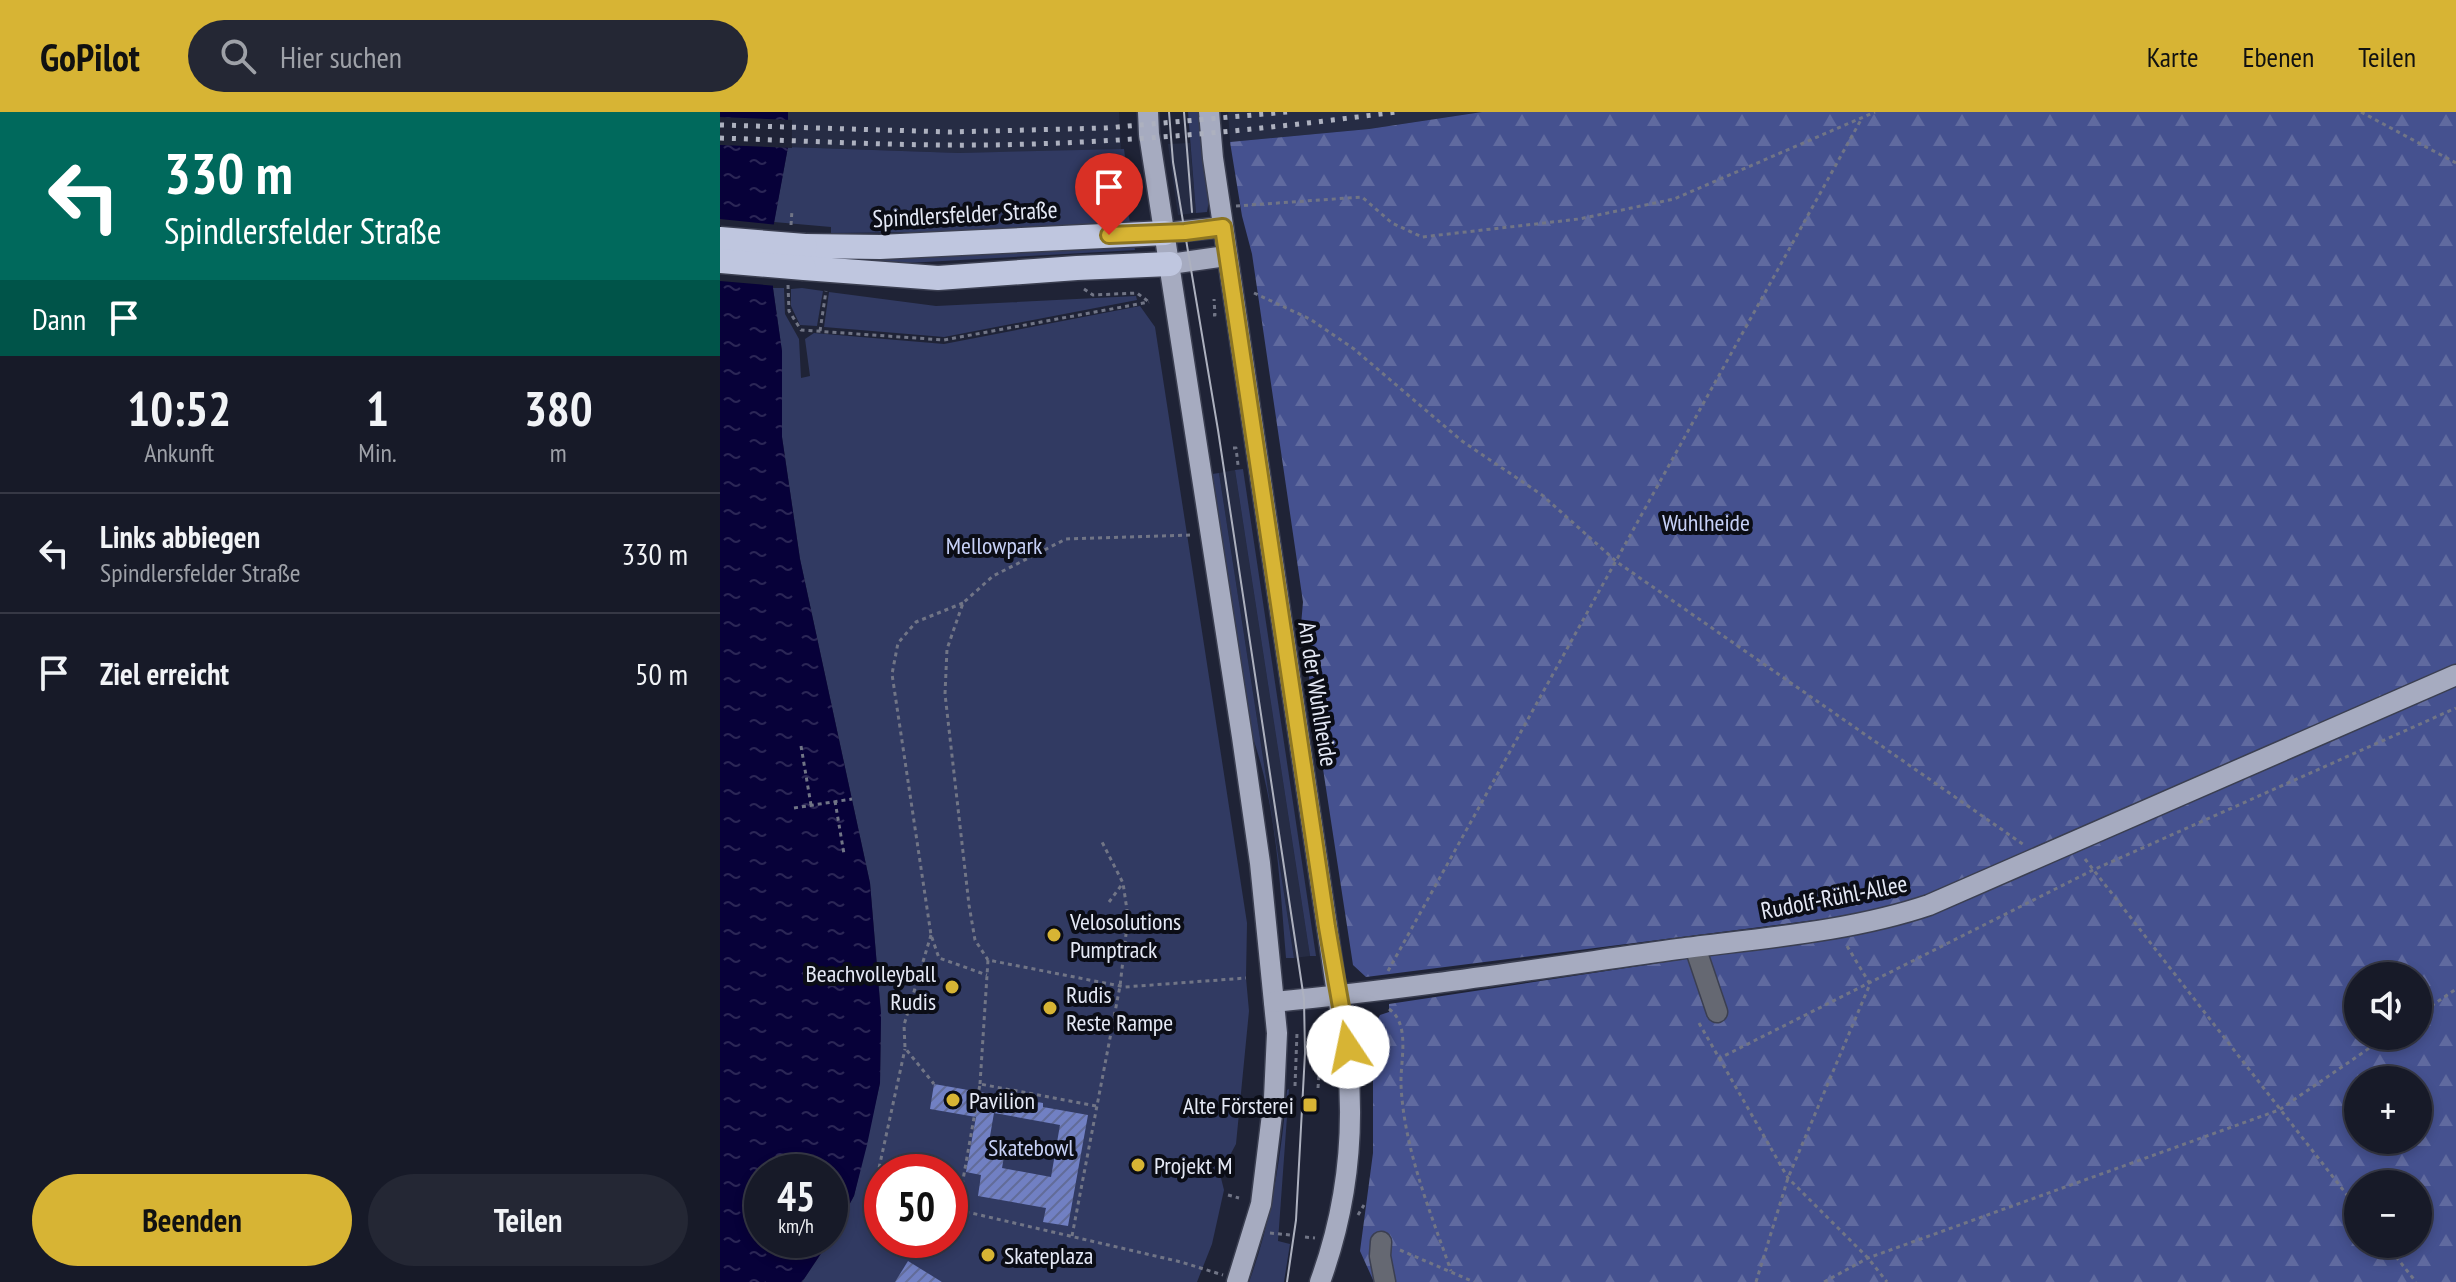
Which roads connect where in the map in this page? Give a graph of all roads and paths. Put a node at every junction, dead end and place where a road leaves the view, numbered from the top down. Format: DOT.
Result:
graph roads {
  1 [pos="1148,112"];
  2 [pos="1209,112"];
  3 [pos="1875,112"];
  4 [pos="2361,112"];
  5 [pos="1862,118"];
  6 [pos="2456,163"];
  7 [pos="1236,206"];
  8 [pos="1223,227"];
  9 [pos="1165,233"];
  10 [pos="720,239"];
  11 [pos="1226,256"];
  12 [pos="720,261"];
  13 [pos="1170,264"];
  14 [pos="799,265"];
  15 [pos="827,284"];
  16 [pos="1084,289"];
  17 [pos="1254,293"];
  18 [pos="1213,299"];
  19 [pos="1213,315"];
  20 [pos="820,331"];
  21 [pos="1233,448"];
  22 [pos="1238,465"];
  23 [pos="1190,535"];
  24 [pos="1617,562"];
  25 [pos="963,603"];
  26 [pos="2456,675"];
  27 [pos="2456,708"];
  28 [pos="801,746"];
  29 [pos="852,799"];
  30 [pos="835,801"];
  31 [pos="811,805"];
  32 [pos="794,808"];
  33 [pos="1101,840"];
  34 [pos="2073,842"];
  35 [pos="844,854"];
  36 [pos="2040,857"];
  37 [pos="2093,870"];
  38 [pos="1123,883"];
  39 [pos="1109,902"];
  40 [pos="931,935"];
  41 [pos="1847,945"];
  42 [pos="1695,947"];
  43 [pos="988,960"];
  44 [pos="987,975"];
  45 [pos="1246,978"];
  46 [pos="1870,984"];
  47 [pos="1120,986"];
  48 [pos="2456,989"];
  49 [pos="1376,992"];
  50 [pos="1337,994"];
  51 [pos="1274,1002"];
  52 [pos="2432,1005"];
  53 [pos="1389,1009"];
  54 [pos="1717,1012"];
  55 [pos="1699,1023"];
  56 [pos="1297,1033"];
  57 [pos="1322,1033"];
  58 [pos="1365,1040"];
  59 [pos="905,1048"];
  60 [pos="1368,1049"];
  61 [pos="2367,1050"];
  62 [pos="1718,1059"];
  63 [pos="934,1084"];
  64 [pos="980,1084"];
  65 [pos="1295,1086"];
  66 [pos="1318,1088"];
  67 [pos="1096,1106"];
  68 [pos="2279,1110"];
  69 [pos="882,1154"];
  70 [pos="967,1154"];
  71 [pos="1788,1178"];
  72 [pos="2344,1191"];
  73 [pos="1228,1195"];
  74 [pos="1239,1198"];
  75 [pos="968,1212"];
  76 [pos="1265,1232"];
  77 [pos="1290,1235"];
  78 [pos="1072,1236"];
  79 [pos="1381,1242"];
  80 [pos="1868,1258"];
  81 [pos="2397,1258"];
  82 [pos="1451,1271"];
  83 [pos="1237,1281"];
  84 [pos="1320,1282"];
  85 [pos="1385,1282"];
  86 [pos="1474,1282"];
  87 [pos="1756,1282"];
  88 [pos="1824,1282"];
  89 [pos="1887,1282"];
  90 [pos="2416,1282"];
  1 -- 9 [label="main road"];
  2 -- 8 [label="main road, An der Wuhlheide"];
  3 -- 5 [label="path"];
  4 -- 6 [label="path"];
  5 -- 7 [label="path"];
  5 -- 24 [label="path"];
  8 -- 9 [label="main road, Spindlersfelder Straße"];
  8 -- 11 [label="main road, An der Wuhlheide"];
  9 -- 13 [label="main road"];
  9 -- 14 [label="highway, Spindlersfelder Straße"];
  10 -- 14 [label="highway, bridge"];
  11 -- 13 [label="main road"];
  11 -- 50 [label="main road, An der Wuhlheide"];
  12 -- 14 [label="highway, bridge"];
  13 -- 14 [label="highway"];
  13 -- 51 [label="main road"];
  14 -- 20 [label="path"];
  15 -- 20 [label="path"];
  16 -- 20 [label="path"];
  17 -- 24 [label="path"];
  18 -- 19 [label="path"];
  21 -- 22 [label="path"];
  23 -- 25 [label="path"];
  24 -- 36 [label="path"];
  24 -- 49 [label="path"];
  25 -- 40 [label="path"];
  25 -- 43 [label="path"];
  26 -- 34 [label="main road, Rudolf-Rühl-Allee"];
  27 -- 37 [label="path"];
  28 -- 31 [label="path"];
  29 -- 30 [label="path"];
  30 -- 31 [label="path"];
  30 -- 35 [label="path"];
  31 -- 32 [label="path"];
  33 -- 38 [label="path"];
  34 -- 36 [label="main road, Rudolf-Rühl-Allee"];
  34 -- 37 [label="path"];
  36 -- 42 [label="main road, Rudolf-Rühl-Allee"];
  37 -- 46 [label="path"];
  37 -- 68 [label="path"];
  38 -- 39 [label="path"];
  38 -- 47 [label="path"];
  40 -- 44 [label="path"];
  40 -- 59 [label="path"];
  41 -- 46 [label="path"];
  42 -- 49 [label="main road, Rudolf-Rühl-Allee"];
  42 -- 54 [label="lane"];
  43 -- 44 [label="path"];
  43 -- 47 [label="path"];
  44 -- 64 [label="path"];
  45 -- 47 [label="path"];
  46 -- 62 [label="path"];
  46 -- 71 [label="path"];
  47 -- 67 [label="path"];
  48 -- 52 [label="path"];
  49 -- 50 [label="main road, Rudolf-Rühl-Allee"];
  50 -- 51 [label="main road, Rudolf-Rühl-Allee"];
  50 -- 84 [label="main road, An der Wuhlheide"];
  51 -- 83 [label="main road"];
  53 -- 82 [label="path"];
  55 -- 62 [label="path"];
  56 -- 65 [label="path"];
  57 -- 66 [label="path"];
  58 -- 60 [label="path"];
  59 -- 63 [label="path"];
  59 -- 69 [label="path"];
  61 -- 68 [label="path"];
  62 -- 71 [label="path"];
  64 -- 67 [label="path"];
  64 -- 70 [label="path"];
  67 -- 78 [label="path"];
  68 -- 72 [label="path"];
  68 -- 80 [label="path"];
  71 -- 80 [label="path"];
  71 -- 87 [label="path"];
  73 -- 74 [label="path"];
  75 -- 78 [label="path"];
  76 -- 77 [label="path"];
  78 -- 83 [label="path"];
  79 -- 82 [label="path"];
  79 -- 85 [label="lane"];
  80 -- 88 [label="path"];
  80 -- 89 [label="path"];
  81 -- 90 [label="path"];
  82 -- 86 [label="path"];
}
